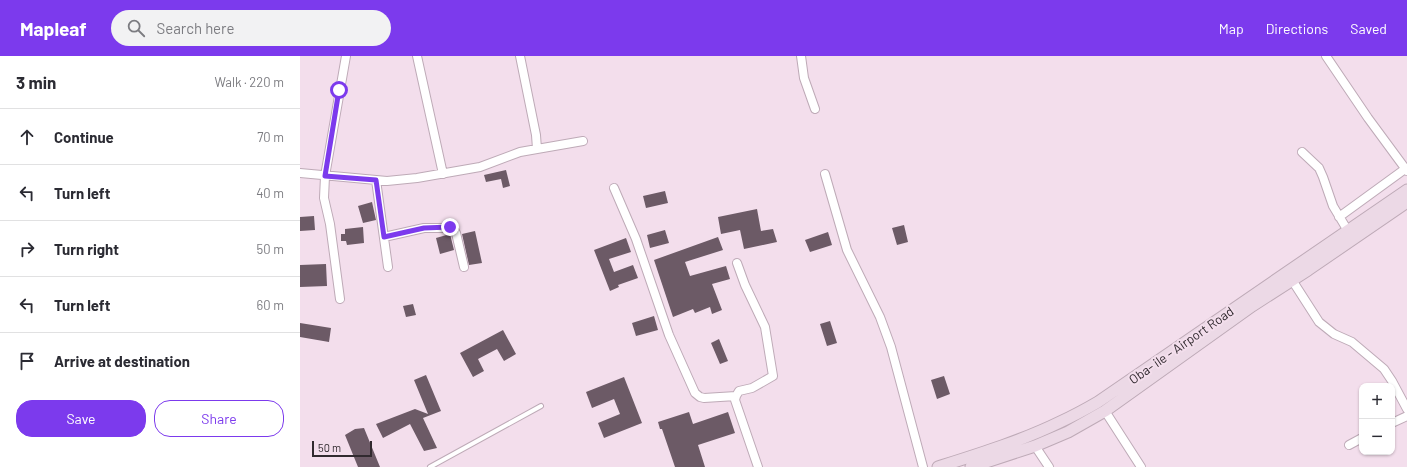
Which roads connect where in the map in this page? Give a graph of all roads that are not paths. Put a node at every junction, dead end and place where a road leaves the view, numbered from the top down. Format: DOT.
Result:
graph roads {
  1 [pos="346,56"];
  2 [pos="417,56"];
  3 [pos="520,56"];
  4 [pos="801,56"];
  5 [pos="1326,56"];
  6 [pos="815,109"];
  7 [pos="583,141"];
  8 [pos="537,149"];
  9 [pos="1302,152"];
  10 [pos="1406,170"];
  11 [pos="300,173"];
  12 [pos="443,174"];
  13 [pos="825,174"];
  14 [pos="325,176"];
  15 [pos="376,180"];
  16 [pos="614,188"];
  17 [pos="1405,197"];
  18 [pos="1340,217"];
  19 [pos="1348,231"];
  20 [pos="384,237"];
  21 [pos="737,263"];
  22 [pos="464,266"];
  23 [pos="1305,266"];
  24 [pos="388,267"];
  25 [pos="1292,280"];
  26 [pos="340,299"];
  27 [pos="736,396"];
  28 [pos="541,406"];
  29 [pos="1407,409"];
  30 [pos="1105,411"];
  31 [pos="1407,416"];
  32 [pos="1395,422"];
  33 [pos="1359,440"];
  34 [pos="1349,445"];
  35 [pos="1035,446"];
  36 [pos="430,467"];
  37 [pos="758,467"];
  38 [pos="923,467"];
  39 [pos="938,467"];
  40 [pos="971,467"];
  41 [pos="1049,467"];
  42 [pos="1141,467"];
  1 -- 14 [label="street"];
  2 -- 12 [label="street"];
  3 -- 8 [label="street"];
  4 -- 6 [label="street"];
  5 -- 10 [label="street"];
  7 -- 8 [label="street"];
  8 -- 12 [label="street"];
  9 -- 18 [label="street"];
  10 -- 18 [label="street"];
  11 -- 14 [label="street"];
  12 -- 15 [label="street"];
  13 -- 38 [label="street"];
  14 -- 15 [label="street"];
  14 -- 26 [label="street"];
  15 -- 20 [label="street"];
  16 -- 27 [label="street"];
  17 -- 19 [label="main road, Oba- ile - Airport Road"];
  17 -- 23 [label="main road, Oba- ile - Airport Road"];
  18 -- 19 [label="street"];
  19 -- 23 [label="main road, Oba- ile - Airport Road"];
  20 -- 22 [label="street"];
  20 -- 24 [label="street"];
  21 -- 27 [label="street"];
  23 -- 25 [label="main road, Oba- ile - Airport Road"];
  23 -- 39 [label="main road, Oba- ile - Airport Road"];
  25 -- 29 [label="street"];
  25 -- 30 [label="main road, Oba- ile - Airport Road"];
  27 -- 37 [label="street"];
  28 -- 36 [label="lane"];
  30 -- 35 [label="main road, Oba- ile - Airport Road"];
  30 -- 42 [label="street"];
  31 -- 32 [label="street"];
  33 -- 34 [label="street"];
  35 -- 40 [label="main road, Oba- ile - Airport Road"];
  35 -- 41 [label="street"];
}
